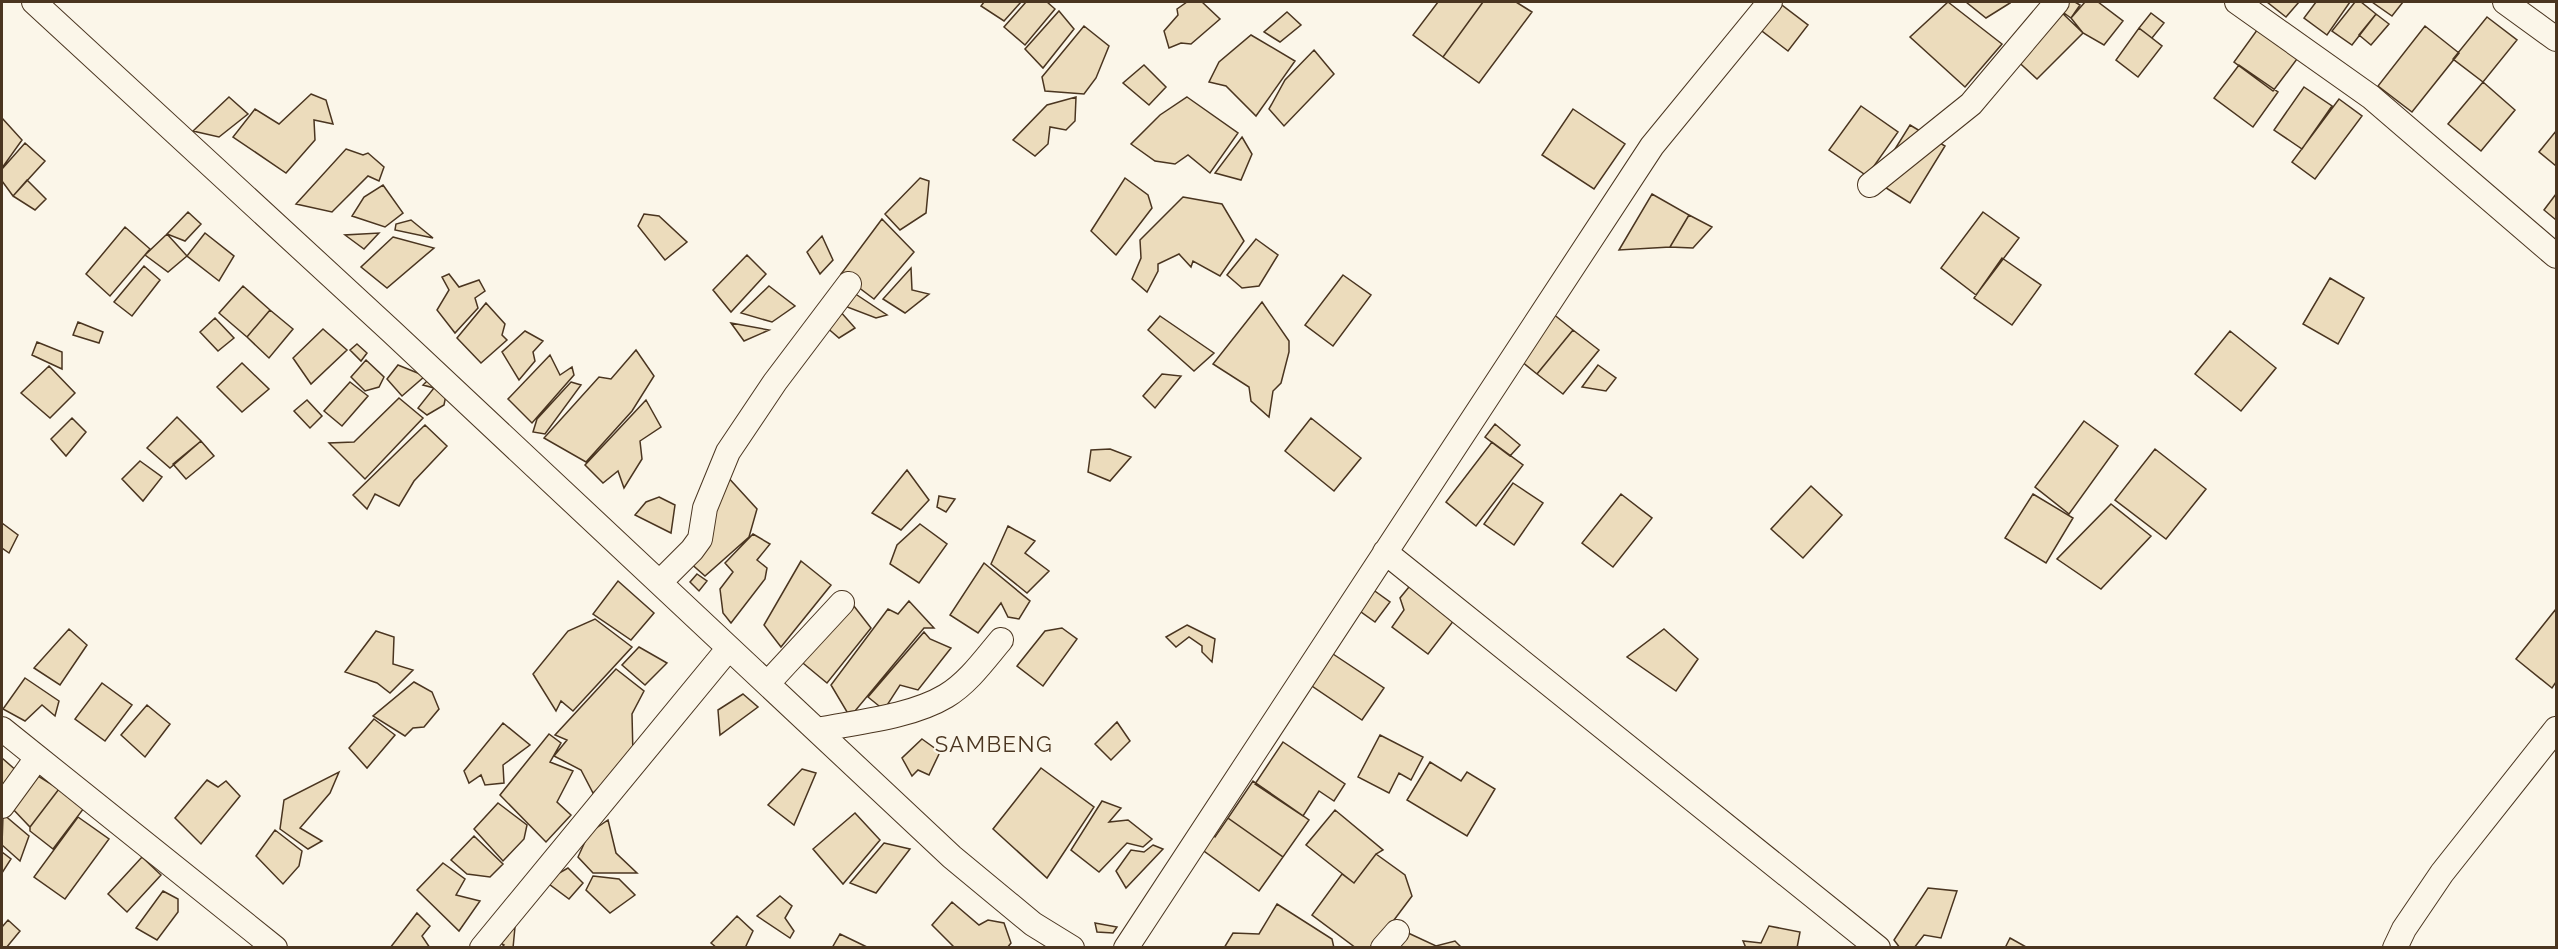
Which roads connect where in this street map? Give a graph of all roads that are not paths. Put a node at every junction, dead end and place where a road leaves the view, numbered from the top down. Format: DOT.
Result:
graph roads {
  1 [pos="34,2"];
  2 [pos="1770,2"];
  3 [pos="2057,2"];
  4 [pos="2237,2"];
  5 [pos="2505,2"];
  6 [pos="2556,39"];
  7 [pos="1870,185"];
  8 [pos="2556,256"];
  9 [pos="849,284"];
  10 [pos="1385,552"];
  11 [pos="660,582"];
  12 [pos="842,603"];
  13 [pos="1001,640"];
  14 [pos="729,648"];
  15 [pos="768,683"];
  16 [pos="2,729"];
  17 [pos="2556,729"];
  18 [pos="817,730"];
  19 [pos="38,758"];
  20 [pos="2,806"];
  21 [pos="275,948"];
  22 [pos="482,948"];
  23 [pos="1072,948"];
  24 [pos="1126,948"];
  25 [pos="1878,948"];
  26 [pos="2395,948"];
  1 -- 11 [label="street"];
  2 -- 10 [label="street"];
  3 -- 7 [label="street"];
  4 -- 8 [label="street"];
  5 -- 6 [label="street"];
  9 -- 11 [label="street"];
  10 -- 24 [label="street"];
  10 -- 25 [label="street"];
  11 -- 14 [label="street"];
  12 -- 15 [label="street"];
  13 -- 18 [label="street"];
  14 -- 15 [label="street"];
  14 -- 22 [label="street"];
  15 -- 18 [label="street"];
  16 -- 19 [label="street"];
  17 -- 26 [label="street"];
  18 -- 23 [label="street"];
  19 -- 20 [label="street"];
  19 -- 21 [label="street"];
}
